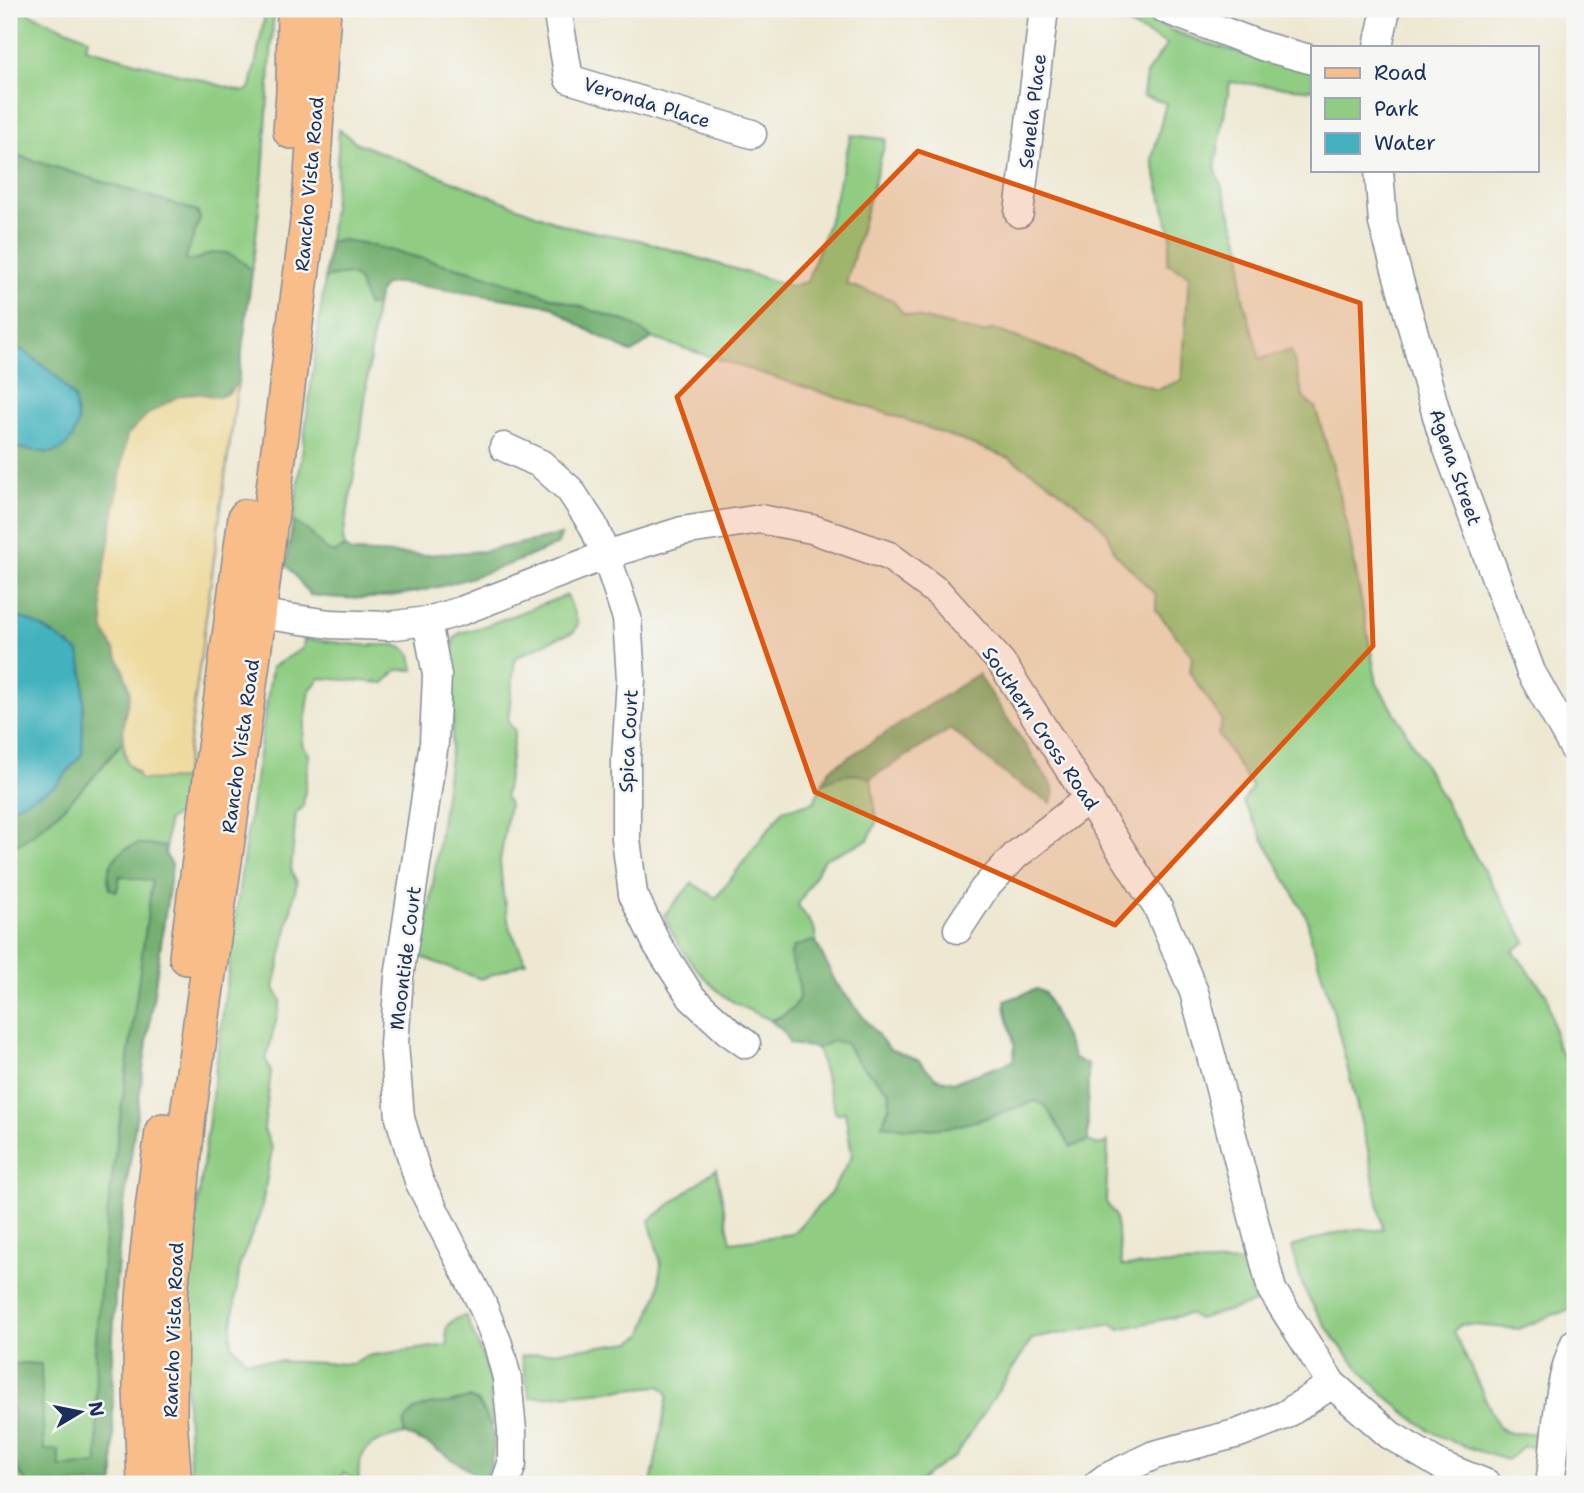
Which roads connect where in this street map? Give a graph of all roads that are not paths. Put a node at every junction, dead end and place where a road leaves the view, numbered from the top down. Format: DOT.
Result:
graph roads {
  1 [pos="295,9"];
  2 [pos="323,9"];
  3 [pos="557,9"];
  4 [pos="1044,9"];
  5 [pos="1164,9"];
  6 [pos="1386,9"];
  7 [pos="1378,46"];
  8 [pos="1311,59"];
  9 [pos="752,134"];
  10 [pos="1379,172"];
  11 [pos="1019,213"];
  12 [pos="505,447"];
  13 [pos="606,555"];
  14 [pos="246,611"];
  15 [pos="426,621"];
  16 [pos="1575,751"];
  17 [pos="1089,798"];
  18 [pos="958,929"];
  19 [pos="746,1044"];
  20 [pos="1575,1343"];
  21 [pos="1332,1384"];
  22 [pos="145,1484"];
  23 [pos="174,1484"];
  24 [pos="505,1484"];
  25 [pos="1098,1484"];
  26 [pos="1487,1484"];
  27 [pos="1550,1484"];
  1 -- 14 [label="main road, Rancho Vista Road"];
  2 -- 14 [label="main road, Rancho Vista Road"];
  3 -- 9 [label="street, Veronda Place"];
  4 -- 11 [label="street, Senela Place"];
  5 -- 8 [label="street"];
  6 -- 7 [label="street"];
  10 -- 16 [label="street, Agena Street"];
  12 -- 13 [label="street, Spica Court"];
  13 -- 15 [label="street, Southern Cross Road"];
  13 -- 17 [label="street, Southern Cross Road"];
  13 -- 19 [label="street, Spica Court"];
  14 -- 15 [label="street, Southern Cross Road"];
  14 -- 22 [label="main road, Rancho Vista Road"];
  14 -- 23 [label="main road, Rancho Vista Road"];
  15 -- 24 [label="street, Moontide Court"];
  17 -- 18 [label="street"];
  17 -- 21 [label="street, Southern Cross Road"];
  20 -- 27 [label="street"];
  21 -- 25 [label="street"];
  21 -- 26 [label="street, Southern Cross Road"];
}
